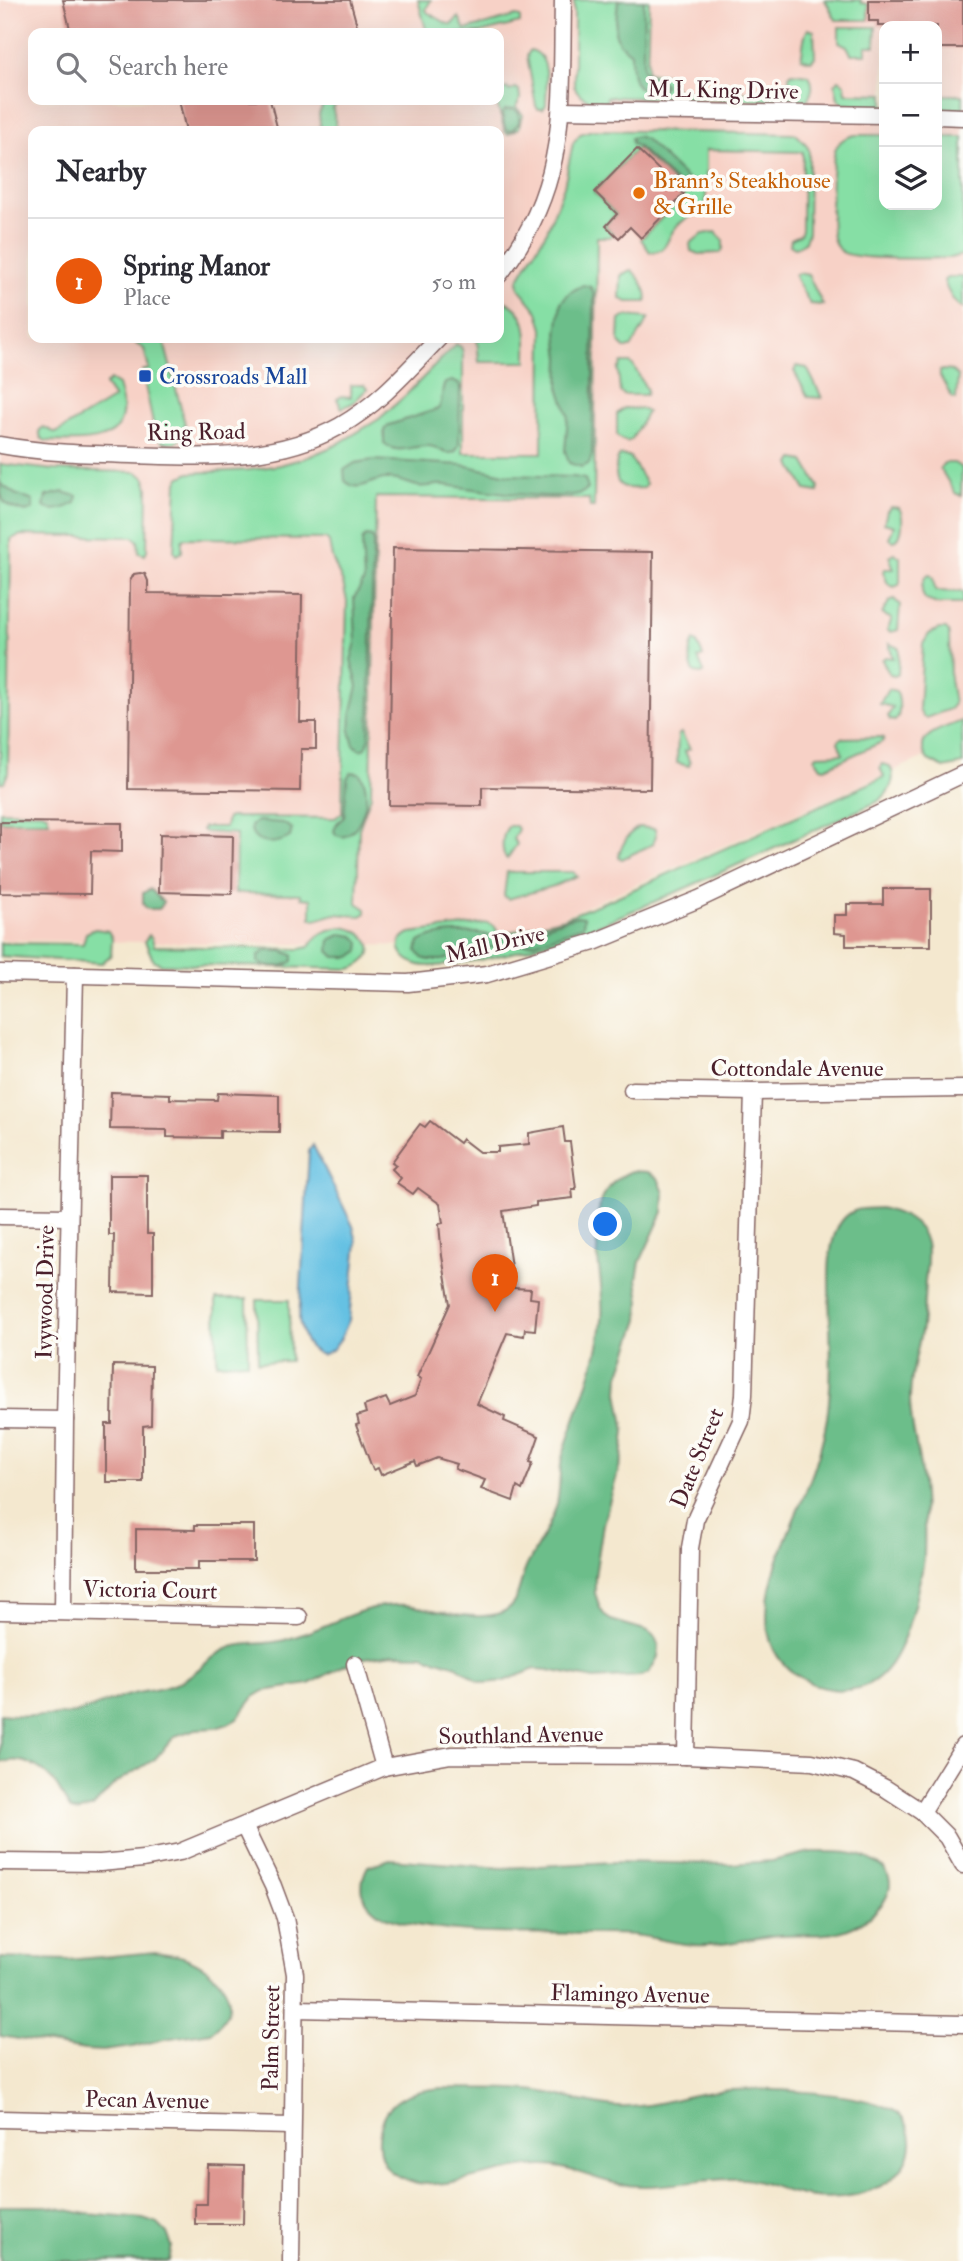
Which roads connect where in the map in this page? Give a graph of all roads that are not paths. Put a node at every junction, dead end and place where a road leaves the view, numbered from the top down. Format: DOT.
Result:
graph roads {
  1 [pos="563,0"];
  2 [pos="561,110"];
  3 [pos="879,115"];
  4 [pos="942,116"];
  5 [pos="963,117"];
  6 [pos="504,267"];
  7 [pos="434,343"];
  8 [pos="0,445"];
  9 [pos="963,774"];
  10 [pos="0,973"];
  11 [pos="75,975"];
  12 [pos="963,1089"];
  13 [pos="632,1090"];
  14 [pos="753,1092"];
  15 [pos="0,1216"];
  16 [pos="69,1217"];
  17 [pos="0,1419"];
  18 [pos="65,1420"];
  19 [pos="0,1611"];
  20 [pos="63,1611"];
  21 [pos="299,1617"];
  22 [pos="355,1664"];
  23 [pos="963,1746"];
  24 [pos="686,1756"];
  25 [pos="384,1767"];
  26 [pos="922,1812"];
  27 [pos="244,1826"];
  28 [pos="0,1862"];
  29 [pos="963,1865"];
  30 [pos="296,2010"];
  31 [pos="963,2024"];
  32 [pos="0,2119"];
  33 [pos="292,2126"];
  34 [pos="291,2261"];
  1 -- 2 [label="street"];
  2 -- 3 [label="street, M L King Drive"];
  2 -- 6 [label="street"];
  4 -- 5 [label="street"];
  7 -- 8 [label="street, Ring Road"];
  9 -- 11 [label="street, Mall Drive"];
  10 -- 11 [label="street, Mall Drive"];
  11 -- 16 [label="street, Ivywood Drive"];
  12 -- 14 [label="street, Cottondale Avenue"];
  13 -- 14 [label="street, Cottondale Avenue"];
  14 -- 24 [label="street, Date Street"];
  15 -- 16 [label="street"];
  16 -- 18 [label="street, Ivywood Drive"];
  17 -- 18 [label="street"];
  18 -- 20 [label="street, Ivywood Drive"];
  19 -- 20 [label="street, Victoria Court"];
  20 -- 21 [label="street, Victoria Court"];
  22 -- 25 [label="street"];
  23 -- 26 [label="street"];
  24 -- 25 [label="street, Southland Avenue"];
  24 -- 26 [label="street, Southland Avenue"];
  25 -- 27 [label="street, Southland Avenue"];
  26 -- 29 [label="street, Southland Avenue"];
  27 -- 28 [label="street, Southland Avenue"];
  27 -- 30 [label="street, Palm Street"];
  30 -- 31 [label="street, Flamingo Avenue"];
  30 -- 33 [label="street, Palm Street"];
  32 -- 33 [label="street, Pecan Avenue"];
  33 -- 34 [label="street, Palm Street"];
}
